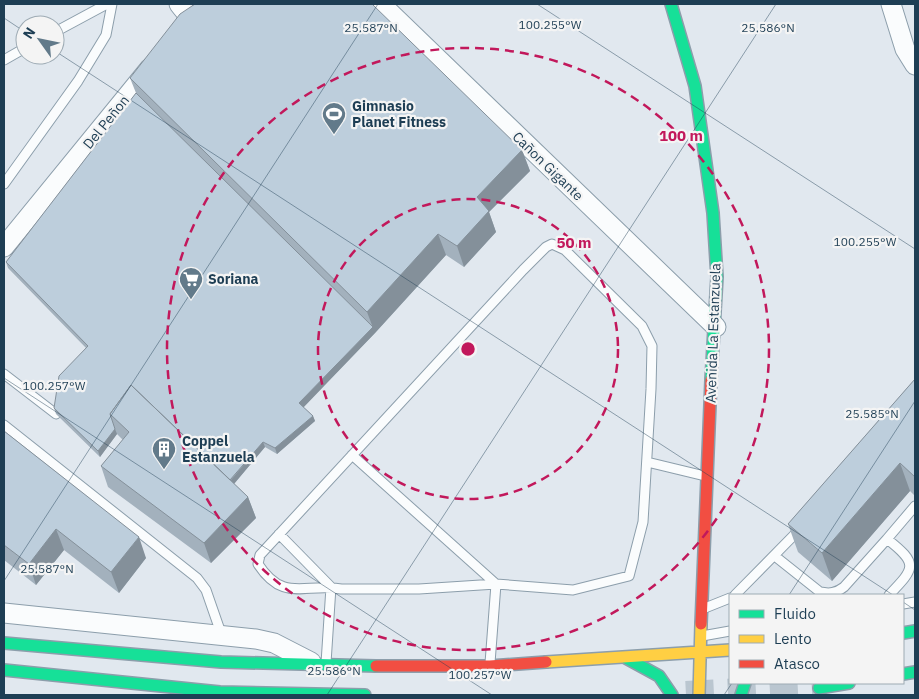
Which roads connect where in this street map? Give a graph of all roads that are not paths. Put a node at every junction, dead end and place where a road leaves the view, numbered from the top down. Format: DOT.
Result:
graph roads {
  1 [pos="107,4"];
  2 [pos="112,4"];
  3 [pos="179,4"];
  4 [pos="381,4"];
  5 [pos="671,4"];
  6 [pos="891,4"];
  7 [pos="207,9"];
  8 [pos="191,18"];
  9 [pos="65,27"];
  10 [pos="178,34"];
  11 [pos="15,54"];
  12 [pos="160,57"];
  13 [pos="4,60"];
  14 [pos="915,65"];
  15 [pos="19,162"];
  16 [pos="4,172"];
  17 [pos="4,184"];
  18 [pos="4,247"];
  19 [pos="716,327"];
  20 [pos="4,374"];
  21 [pos="56,414"];
  22 [pos="4,425"];
  23 [pos="352,455"];
  24 [pos="647,462"];
  25 [pos="706,477"];
  26 [pos="915,506"];
  27 [pos="809,520"];
  28 [pos="279,534"];
  29 [pos="887,539"];
  30 [pos="776,556"];
  31 [pos="496,584"];
  32 [pos="331,587"];
  33 [pos="736,594"];
  34 [pos="890,594"];
  35 [pos="729,598"];
  36 [pos="701,610"];
  37 [pos="4,612"];
  38 [pos="729,631"];
  39 [pos="222,636"];
  40 [pos="700,636"];
  41 [pos="4,643"];
  42 [pos="729,650"];
  43 [pos="699,652"];
  44 [pos="625,658"];
  45 [pos="320,664"];
  46 [pos="490,666"];
  47 [pos="4,670"];
  48 [pos="843,684"];
  49 [pos="819,688"];
  50 [pos="365,695"];
  51 [pos="672,695"];
  52 [pos="699,695"];
  1 -- 9 [label="lane"];
  2 -- 15 [label="lane"];
  3 -- 8 [label="street"];
  4 -- 19 [label="street, Cañon Gigante"];
  5 -- 19 [label="main road, Avenida La Estanzuela"];
  6 -- 14 [label="street"];
  7 -- 8 [label="street"];
  8 -- 10 [label="street"];
  11 -- 13 [label="lane"];
  12 -- 18 [label="street, Del Peñon"];
  15 -- 16 [label="lane"];
  15 -- 17 [label="lane"];
  19 -- 25 [label="main road, Avenida La Estanzuela"];
  20 -- 21 [label="lane"];
  22 -- 39 [label="lane"];
  23 -- 24 [label="lane"];
  23 -- 28 [label="lane"];
  23 -- 31 [label="lane"];
  24 -- 25 [label="lane"];
  24 -- 31 [label="lane"];
  25 -- 36 [label="main road, Avenida La Estanzuela"];
  26 -- 29 [label="lane"];
  27 -- 30 [label="lane"];
  28 -- 32 [label="lane"];
  28 -- 32 [label="lane"];
  29 -- 30 [label="lane"];
  29 -- 34 [label="lane"];
  30 -- 33 [label="lane"];
  31 -- 32 [label="lane"];
  31 -- 46 [label="lane"];
  32 -- 45 [label="lane"];
  35 -- 36 [label="lane"];
  36 -- 40 [label="main road, Avenida La Estanzuela"];
  37 -- 39 [label="street"];
  38 -- 40 [label="lane"];
  39 -- 45 [label="street"];
  40 -- 43 [label="main road, Avenida La Estanzuela"];
  41 -- 45 [label="main road"];
  42 -- 43 [label="main road"];
  43 -- 44 [label="main road"];
  43 -- 52 [label="main road, Avenida La Estanzuela"];
  44 -- 46 [label="main road"];
  44 -- 51 [label="main road"];
  45 -- 46 [label="main road"];
  47 -- 50 [label="main road"];
  48 -- 49 [label="main road"];
}
